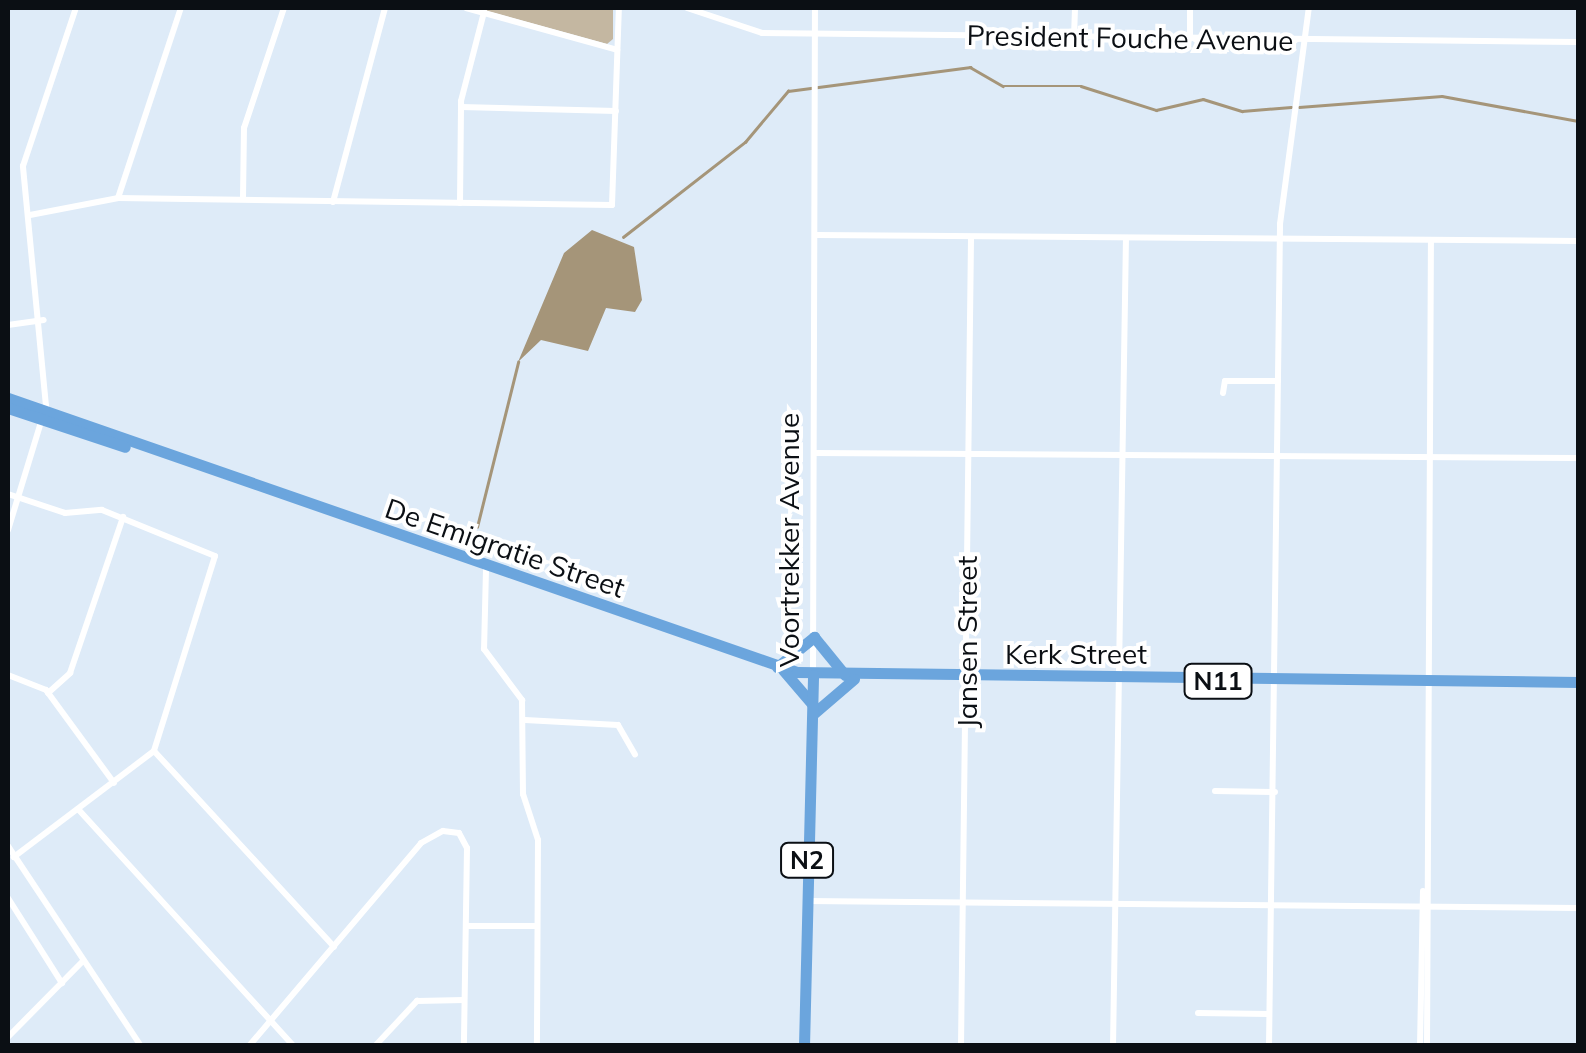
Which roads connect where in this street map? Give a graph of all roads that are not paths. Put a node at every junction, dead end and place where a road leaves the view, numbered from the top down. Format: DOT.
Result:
graph roads {
  1 [pos="76,8"];
  2 [pos="181,8"];
  3 [pos="284,8"];
  4 [pos="385,8"];
  5 [pos="466,8"];
  6 [pos="619,8"];
  7 [pos="687,8"];
  8 [pos="815,8"];
  9 [pos="1076,8"];
  10 [pos="1190,8"];
  11 [pos="1308,8"];
  12 [pos="484,12"];
  13 [pos="815,34"];
  14 [pos="1074,38"];
  15 [pos="1190,38"];
  16 [pos="1310,41"];
  17 [pos="1578,42"];
  18 [pos="617,50"];
  19 [pos="461,108"];
  20 [pos="616,111"];
  21 [pos="118,198"];
  22 [pos="243,198"];
  23 [pos="333,202"];
  24 [pos="460,204"];
  25 [pos="30,214"];
  26 [pos="817,235"];
  27 [pos="970,238"];
  28 [pos="1281,239"];
  29 [pos="1126,240"];
  30 [pos="1431,240"];
  31 [pos="1578,241"];
  32 [pos="44,320"];
  33 [pos="8,325"];
  34 [pos="1278,382"];
  35 [pos="1223,393"];
  36 [pos="8,398"];
  37 [pos="8,408"];
  38 [pos="44,416"];
  39 [pos="815,453"];
  40 [pos="968,456"];
  41 [pos="1124,457"];
  42 [pos="1276,457"];
  43 [pos="1429,457"];
  44 [pos="1578,458"];
  45 [pos="8,494"];
  46 [pos="18,498"];
  47 [pos="123,517"];
  48 [pos="8,530"];
  49 [pos="486,569"];
  50 [pos="814,637"];
  51 [pos="779,668"];
  52 [pos="8,675"];
  53 [pos="813,675"];
  54 [pos="854,677"];
  55 [pos="1120,677"];
  56 [pos="967,679"];
  57 [pos="1428,682"];
  58 [pos="1578,682"];
  59 [pos="1277,683"];
  60 [pos="48,693"];
  61 [pos="812,711"];
  62 [pos="525,720"];
  63 [pos="154,751"];
  64 [pos="635,754"];
  65 [pos="114,783"];
  66 [pos="1215,791"];
  67 [pos="1275,792"];
  68 [pos="78,809"];
  69 [pos="8,846"];
  70 [pos="14,858"];
  71 [pos="8,898"];
  72 [pos="806,901"];
  73 [pos="967,901"];
  74 [pos="1114,902"];
  75 [pos="1272,904"];
  76 [pos="1424,906"];
  77 [pos="1578,908"];
  78 [pos="466,926"];
  79 [pos="538,926"];
  80 [pos="334,947"];
  81 [pos="82,962"];
  82 [pos="62,983"];
  83 [pos="464,1000"];
  84 [pos="1198,1013"];
  85 [pos="1270,1014"];
  86 [pos="268,1023"];
  87 [pos="131,1036"];
  88 [pos="8,1037"];
  89 [pos="123,1046"];
  90 [pos="141,1046"];
  91 [pos="249,1046"];
  92 [pos="294,1046"];
  93 [pos="375,1046"];
  94 [pos="464,1046"];
  95 [pos="537,1046"];
  96 [pos="804,1046"];
  97 [pos="962,1046"];
  98 [pos="1112,1046"];
  99 [pos="1269,1046"];
  100 [pos="1424,1046"];
  1 -- 25 [label="street"];
  2 -- 21 [label="street"];
  3 -- 22 [label="street"];
  4 -- 23 [label="street"];
  5 -- 12 [label="street"];
  6 -- 18 [label="street"];
  7 -- 13 [label="street, President Fouche Avenue"];
  8 -- 13 [label="street, Voortrekker Avenue"];
  9 -- 14 [label="street"];
  10 -- 15 [label="street"];
  11 -- 16 [label="street"];
  12 -- 18 [label="street"];
  12 -- 19 [label="street"];
  13 -- 14 [label="street, President Fouche Avenue"];
  13 -- 26 [label="street, Voortrekker Avenue"];
  14 -- 15 [label="street, President Fouche Avenue"];
  15 -- 16 [label="street, President Fouche Avenue"];
  16 -- 17 [label="street, President Fouche Avenue"];
  16 -- 28 [label="street"];
  18 -- 20 [label="street"];
  19 -- 20 [label="street"];
  19 -- 24 [label="street"];
  20 -- 24 [label="street"];
  21 -- 22 [label="street"];
  21 -- 25 [label="street"];
  22 -- 23 [label="street"];
  23 -- 24 [label="street"];
  25 -- 32 [label="street"];
  26 -- 27 [label="street"];
  26 -- 39 [label="street, Voortrekker Avenue"];
  27 -- 29 [label="street"];
  27 -- 40 [label="street, Jansen Street"];
  28 -- 29 [label="street"];
  28 -- 30 [label="street"];
  28 -- 34 [label="street"];
  29 -- 41 [label="street"];
  30 -- 31 [label="street"];
  30 -- 43 [label="street"];
  32 -- 33 [label="street"];
  32 -- 38 [label="street"];
  34 -- 35 [label="street"];
  34 -- 42 [label="street"];
  36 -- 38 [label="highway, De Emigratie Street / N11"];
  37 -- 38 [label="highway, De Emigratie Street / N11"];
  38 -- 46 [label="street"];
  38 -- 49 [label="highway, De Emigratie Street / N11"];
  39 -- 40 [label="street"];
  39 -- 50 [label="street, Voortrekker Avenue"];
  40 -- 41 [label="street"];
  40 -- 56 [label="street, Jansen Street"];
  41 -- 42 [label="street"];
  41 -- 55 [label="street"];
  42 -- 43 [label="street"];
  42 -- 59 [label="street"];
  43 -- 44 [label="street"];
  43 -- 57 [label="street"];
  45 -- 46 [label="street"];
  46 -- 47 [label="street"];
  46 -- 48 [label="street"];
  47 -- 60 [label="street"];
  47 -- 63 [label="street"];
  49 -- 51 [label="highway, De Emigratie Street / N11"];
  49 -- 62 [label="street"];
  50 -- 51 [label="highway"];
  50 -- 53 [label="street, Voortrekker Avenue"];
  50 -- 54 [label="highway"];
  51 -- 53 [label="highway, De Emigratie Street / N11"];
  51 -- 61 [label="highway"];
  52 -- 60 [label="street"];
  53 -- 54 [label="highway, Kerk Street / N11"];
  53 -- 61 [label="highway, Voortrekker Avenue / N2"];
  54 -- 56 [label="highway, Kerk Street / N11"];
  54 -- 61 [label="highway"];
  55 -- 56 [label="highway, Kerk Street / N11"];
  55 -- 59 [label="highway, Kerk Street / N11"];
  55 -- 74 [label="street"];
  56 -- 73 [label="street, Jansen Street"];
  57 -- 58 [label="highway, Kerk Street / N11"];
  57 -- 59 [label="highway, Kerk Street / N11"];
  57 -- 76 [label="street"];
  59 -- 67 [label="street"];
  60 -- 65 [label="street"];
  61 -- 72 [label="highway, Voortrekker Avenue / N2"];
  62 -- 64 [label="street"];
  62 -- 79 [label="street"];
  63 -- 65 [label="street"];
  63 -- 80 [label="street"];
  65 -- 68 [label="street"];
  66 -- 67 [label="street"];
  67 -- 75 [label="street"];
  68 -- 70 [label="street"];
  68 -- 86 [label="street"];
  69 -- 70 [label="street"];
  70 -- 81 [label="street"];
  71 -- 82 [label="street"];
  72 -- 73 [label="street"];
  72 -- 96 [label="highway, Voortrekker Avenue / N2"];
  73 -- 74 [label="street"];
  73 -- 97 [label="street, Jansen Street"];
  74 -- 75 [label="street"];
  74 -- 98 [label="street"];
  75 -- 76 [label="street"];
  75 -- 85 [label="street"];
  76 -- 77 [label="street"];
  76 -- 100 [label="street"];
  78 -- 79 [label="street"];
  78 -- 80 [label="street"];
  78 -- 83 [label="street"];
  79 -- 95 [label="street"];
  80 -- 86 [label="street"];
  81 -- 82 [label="street"];
  81 -- 87 [label="street"];
  82 -- 88 [label="street"];
  83 -- 93 [label="street"];
  83 -- 94 [label="street"];
  84 -- 85 [label="street"];
  85 -- 99 [label="street"];
  86 -- 91 [label="street"];
  86 -- 92 [label="street"];
  87 -- 89 [label="street"];
  87 -- 90 [label="street"];
}
